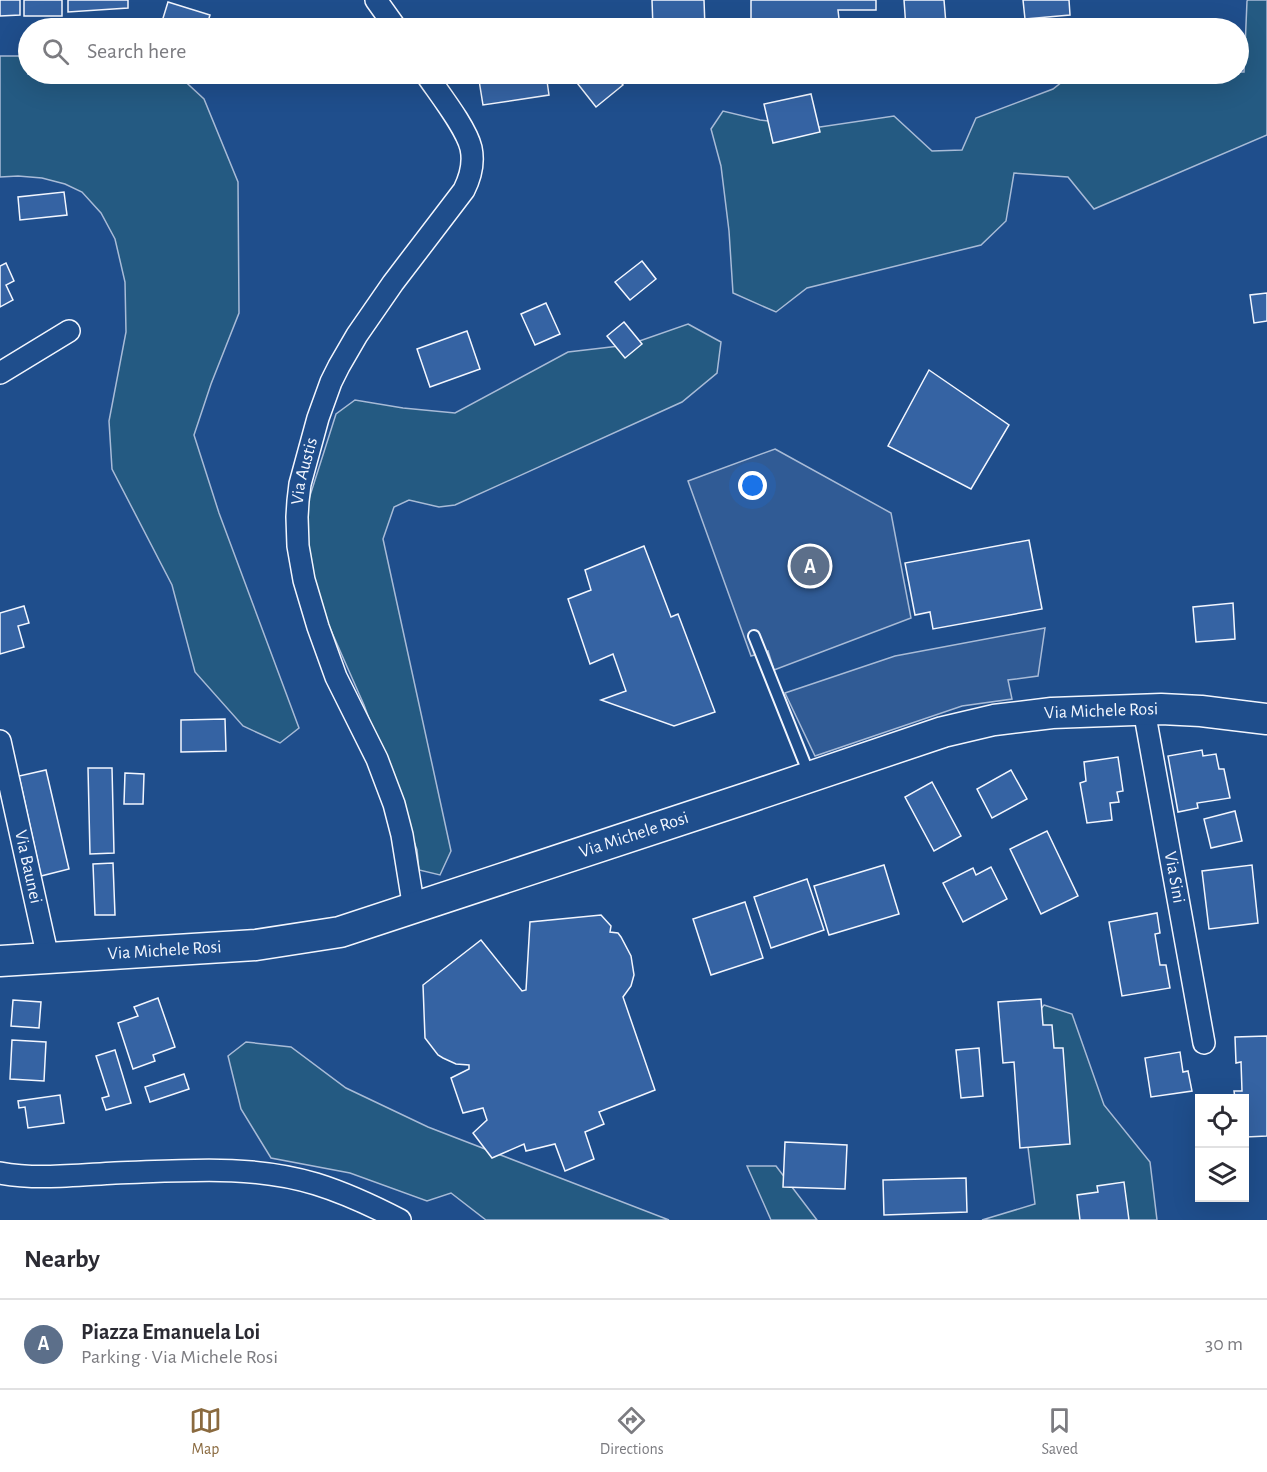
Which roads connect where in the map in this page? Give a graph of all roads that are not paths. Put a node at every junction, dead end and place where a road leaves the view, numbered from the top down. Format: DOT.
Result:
graph roads {
  1 [pos="376,0"];
  2 [pos="389,18"];
  3 [pos="433,84"];
  4 [pos="69,331"];
  5 [pos="0,373"];
  6 [pos="754,636"];
  7 [pos="1144,710"];
  8 [pos="1267,719"];
  9 [pos="0,741"];
  10 [pos="811,777"];
  11 [pos="414,909"];
  12 [pos="48,958"];
  13 [pos="0,961"];
  14 [pos="1204,1042"];
  15 [pos="0,1173"];
  16 [pos="400,1220"];
  1 -- 2 [label="street"];
  3 -- 11 [label="street, Via Austis"];
  4 -- 5 [label="street"];
  6 -- 10 [label="lane"];
  7 -- 8 [label="street, Via Michele Rosi"];
  7 -- 10 [label="street, Via Michele Rosi"];
  7 -- 14 [label="street, Via Sini"];
  9 -- 12 [label="street, Via Baunei"];
  10 -- 11 [label="street, Via Michele Rosi"];
  11 -- 12 [label="street, Via Michele Rosi"];
  12 -- 13 [label="street, Via Michele Rosi"];
  15 -- 16 [label="street"];
}
